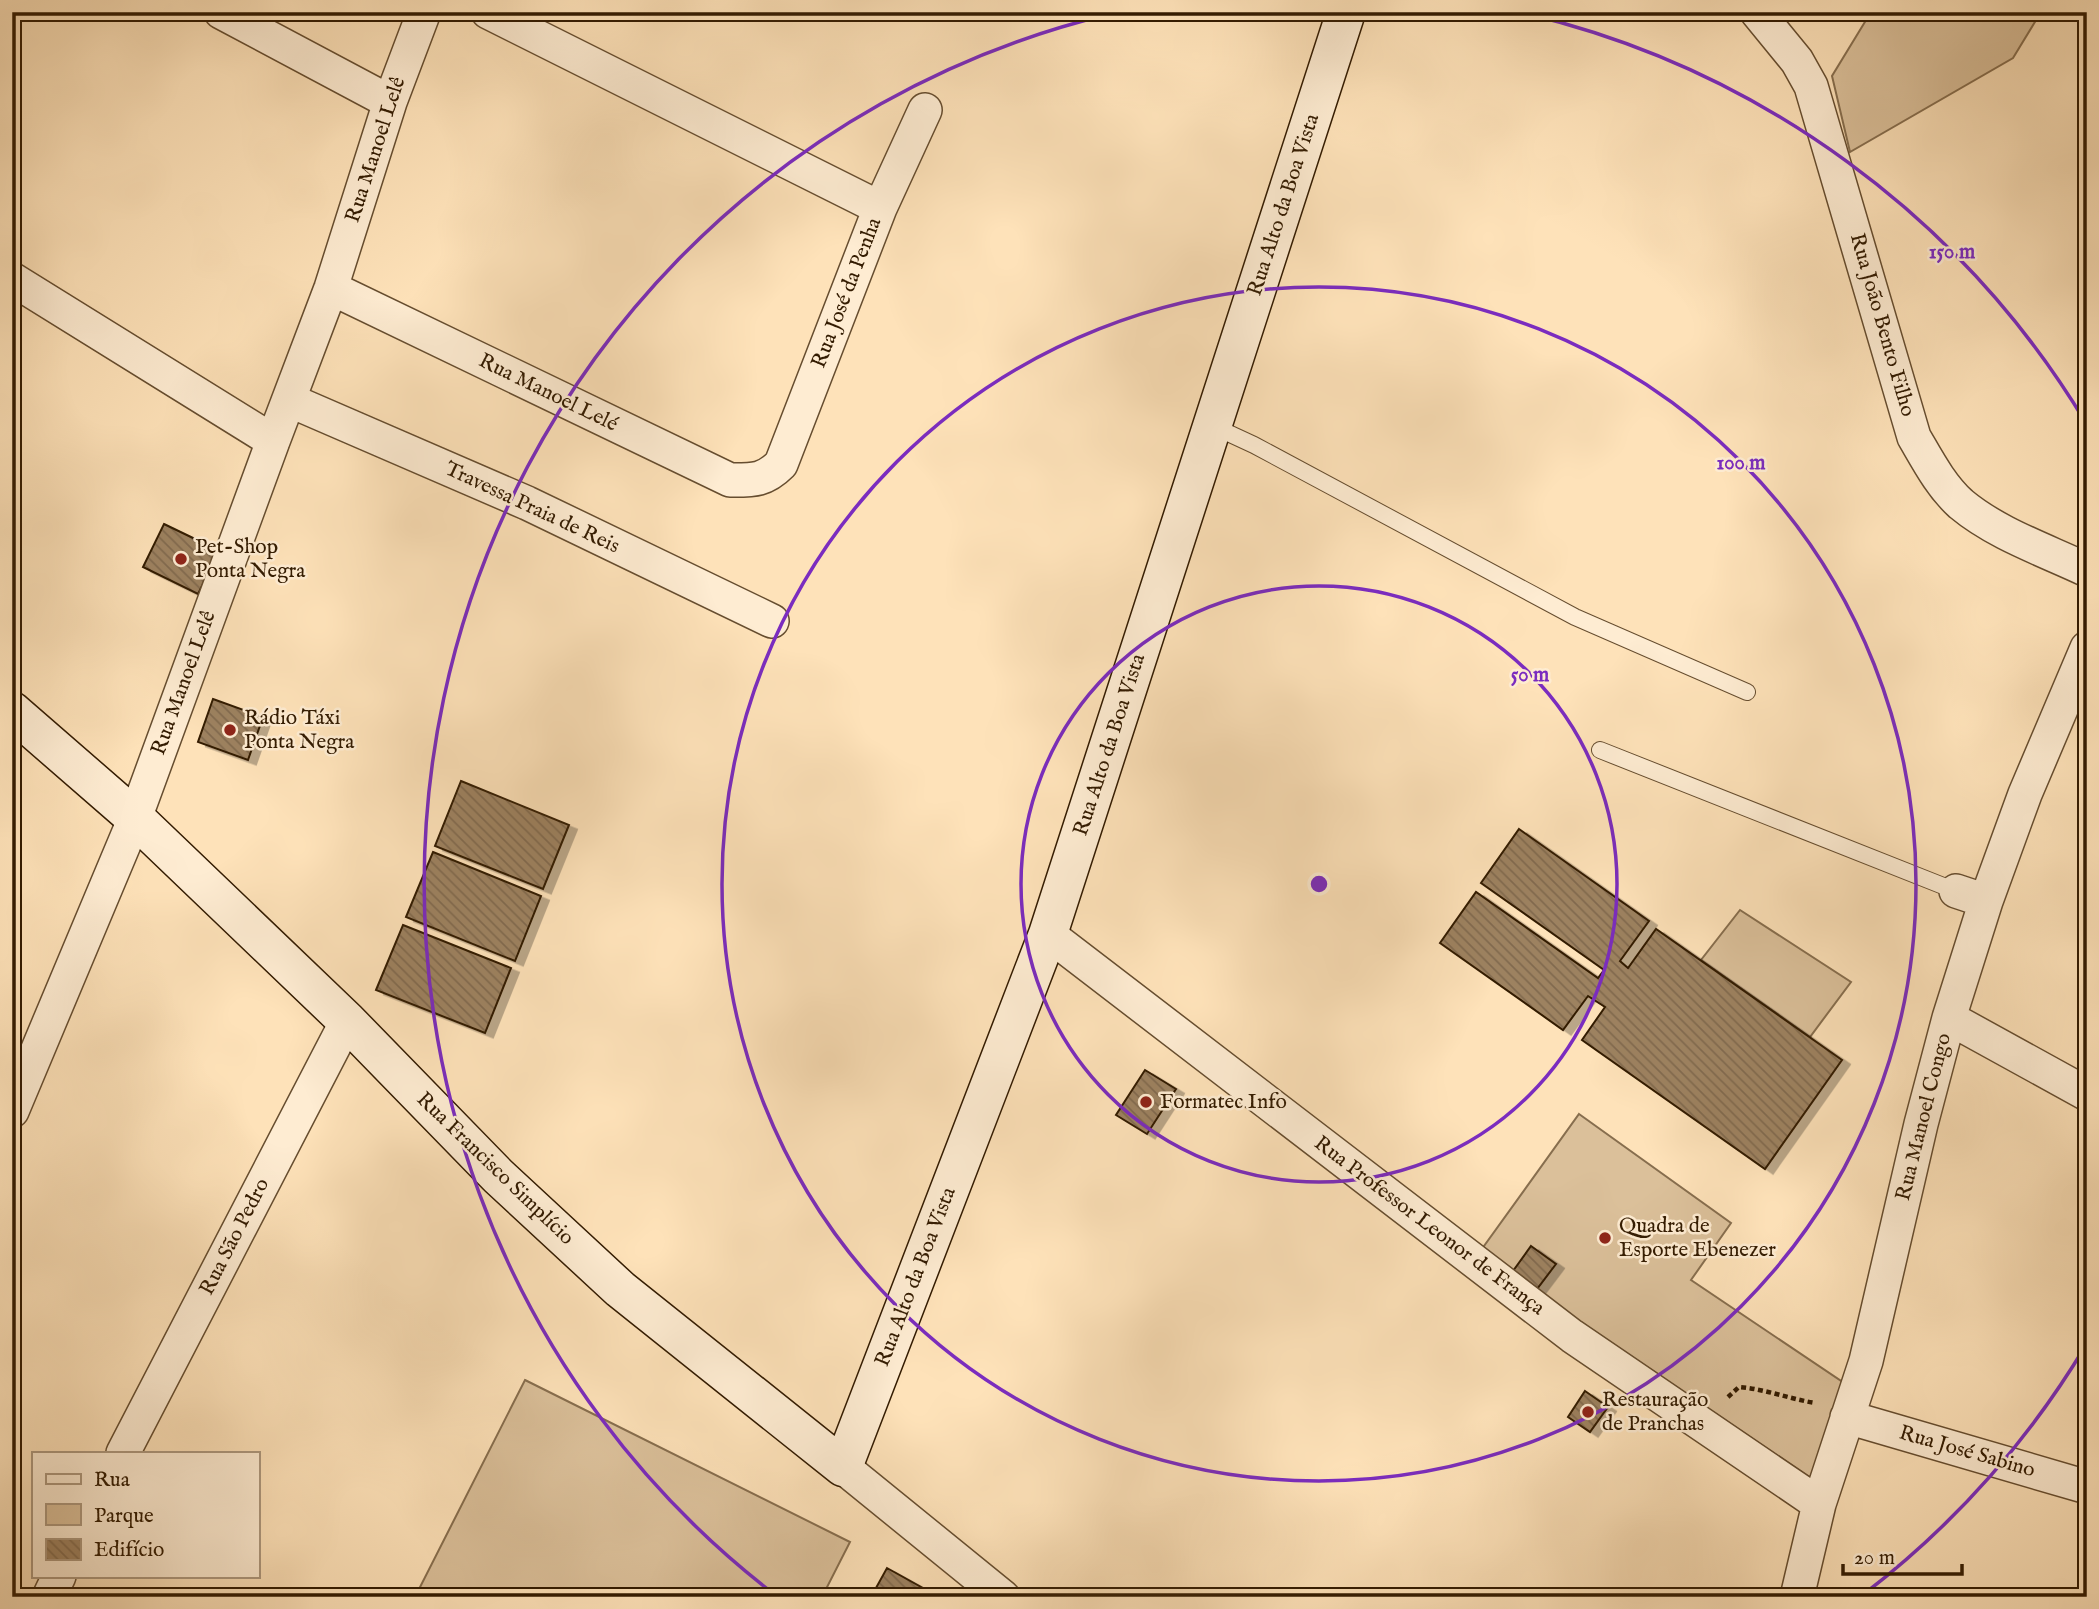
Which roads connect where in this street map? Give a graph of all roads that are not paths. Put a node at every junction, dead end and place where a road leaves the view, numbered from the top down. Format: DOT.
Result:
graph roads {
  1 [pos="221,12"];
  2 [pos="424,12"];
  3 [pos="488,12"];
  4 [pos="1346,12"];
  5 [pos="1757,12"];
  6 [pos="390,102"];
  7 [pos="925,110"];
  8 [pos="880,208"];
  9 [pos="12,279"];
  10 [pos="331,288"];
  11 [pos="289,400"];
  12 [pos="1213,426"];
  13 [pos="273,441"];
  14 [pos="769,476"];
  15 [pos="2087,570"];
  16 [pos="772,621"];
  17 [pos="2087,648"];
  18 [pos="1747,692"];
  19 [pos="12,711"];
  20 [pos="1600,750"];
  21 [pos="135,818"];
  22 [pos="1971,896"];
  23 [pos="1048,934"];
  24 [pos="1949,1018"];
  25 [pos="347,1021"];
  26 [pos="2087,1094"];
  27 [pos="12,1111"];
  28 [pos="1837,1411"];
  29 [pos="124,1452"];
  30 [pos="843,1467"];
  31 [pos="2087,1487"];
  32 [pos="1819,1504"];
  33 [pos="59,1578"];
  34 [pos="1001,1596"];
  35 [pos="49,1597"];
  36 [pos="1797,1597"];
  1 -- 6 [label="street"];
  2 -- 6 [label="street, Rua Manoel Lelê"];
  3 -- 8 [label="street"];
  4 -- 12 [label="street, Rua Alto da Boa Vista"];
  5 -- 15 [label="street, Rua João Bento Filho"];
  6 -- 10 [label="street, Rua Manoel Lelê"];
  7 -- 8 [label="street, Rua José da Penha"];
  8 -- 14 [label="street, Rua José da Penha"];
  9 -- 13 [label="street"];
  10 -- 11 [label="street, Rua Manoel Lelê"];
  10 -- 14 [label="street, Rua Manoel Lelé"];
  11 -- 13 [label="street, Rua Manoel Lelê"];
  11 -- 16 [label="street, Travessa Praia de Reis"];
  12 -- 18 [label="lane"];
  12 -- 23 [label="street, Rua Alto da Boa Vista"];
  13 -- 21 [label="street, Rua Manoel Lelê"];
  17 -- 22 [label="street, Rua Manoel Congo"];
  19 -- 21 [label="street, Rua Francisco Simplício"];
  20 -- 22 [label="lane"];
  21 -- 25 [label="street, Rua Francisco Simplício"];
  21 -- 27 [label="street, Rua Manoel Lelê"];
  22 -- 24 [label="street, Rua Manoel Congo"];
  23 -- 30 [label="street, Rua Alto da Boa Vista"];
  23 -- 32 [label="street, Rua Professor Leonor de França"];
  24 -- 26 [label="street"];
  24 -- 28 [label="street, Rua Manoel Congo"];
  25 -- 29 [label="street, Rua São Pedro"];
  25 -- 30 [label="street, Rua Francisco Simplício"];
  28 -- 31 [label="street, Rua José Sabino"];
  28 -- 32 [label="street, Rua Manoel Congo"];
  30 -- 34 [label="street, Rua Francisco Simplício"];
  32 -- 36 [label="street, Rua Manoel Congo"];
  33 -- 35 [label="street"];
}
